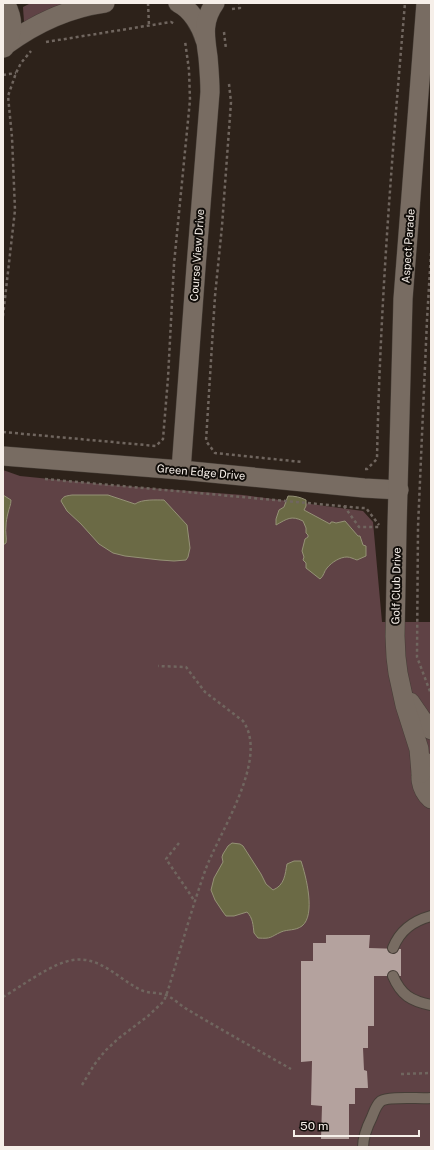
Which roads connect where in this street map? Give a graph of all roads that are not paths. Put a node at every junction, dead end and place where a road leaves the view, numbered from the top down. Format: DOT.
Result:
graph roads {
  1 [pos="5,3"];
  2 [pos="105,3"];
  3 [pos="178,3"];
  4 [pos="426,3"];
  5 [pos="223,6"];
  6 [pos="205,40"];
  7 [pos="4,47"];
  8 [pos="3,456"];
  9 [pos="181,470"];
  10 [pos="399,490"];
  11 [pos="400,681"];
  12 [pos="431,730"];
  13 [pos="431,755"];
  14 [pos="421,773"];
  15 [pos="430,798"];
  16 [pos="431,916"];
  17 [pos="393,948"];
  18 [pos="393,976"];
  19 [pos="431,1005"];
  20 [pos="431,1098"];
  21 [pos="363,1147"];
  1 -- 7 [label="street"];
  2 -- 7 [label="street"];
  3 -- 6 [label="street, Course View Drive"];
  4 -- 10 [label="street, Aspect Parade"];
  5 -- 6 [label="street, Course View Drive"];
  6 -- 9 [label="street, Course View Drive"];
  8 -- 9 [label="street, Green Edge Drive"];
  9 -- 10 [label="street, Green Edge Drive"];
  10 -- 11 [label="street, Golf Club Drive"];
  11 -- 12 [label="street, Golf Club Drive"];
  11 -- 14 [label="street, Golf Club Drive"];
  13 -- 14 [label="street"];
  14 -- 15 [label="street, Golf Club Drive"];
  16 -- 17 [label="lane"];
  18 -- 19 [label="lane"];
  20 -- 21 [label="lane"];
}
